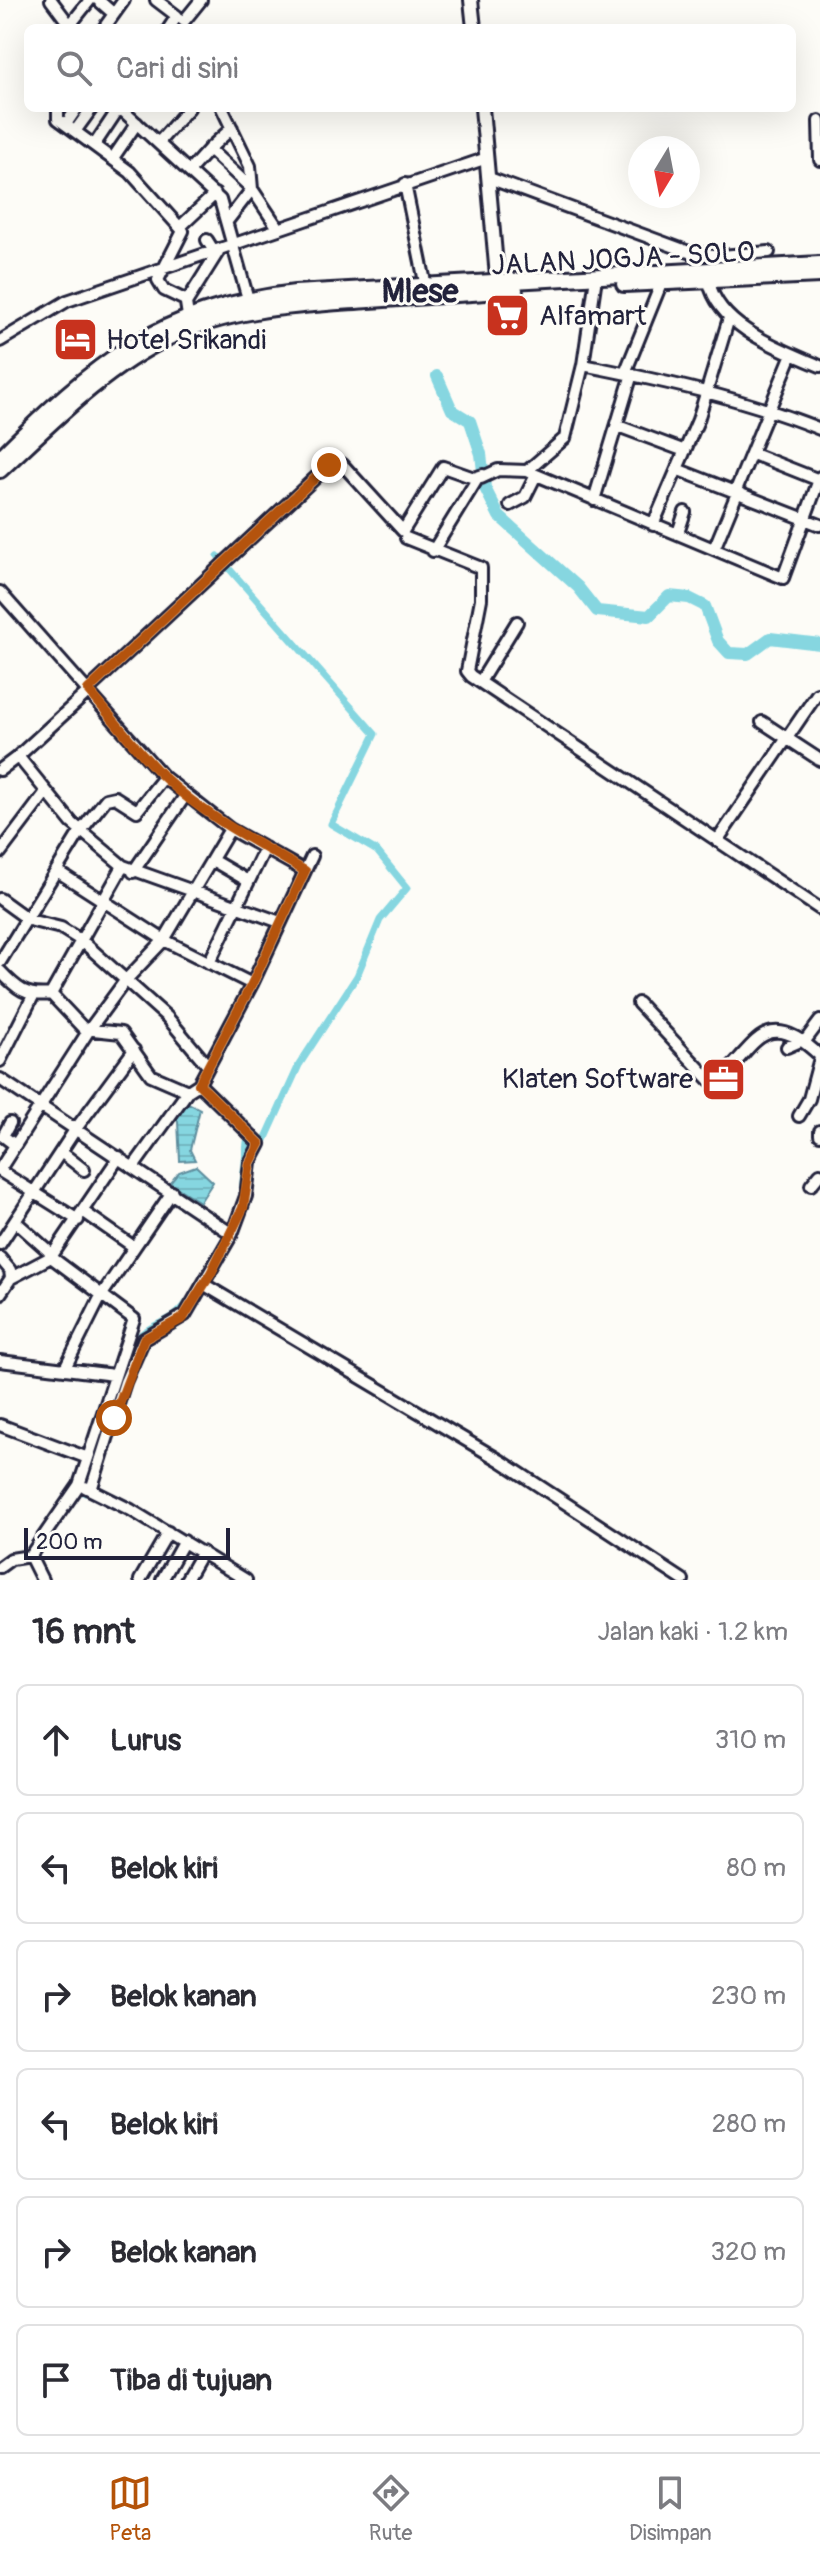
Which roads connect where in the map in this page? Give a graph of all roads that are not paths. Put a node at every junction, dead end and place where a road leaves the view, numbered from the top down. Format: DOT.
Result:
graph roads {
  1 [pos="51,0"];
  2 [pos="90,0"];
  3 [pos="98,0"];
  4 [pos="156,0"];
  5 [pos="179,0"];
  6 [pos="201,0"];
  7 [pos="471,0"];
  8 [pos="118,5"];
  9 [pos="180,19"];
  10 [pos="69,24"];
  11 [pos="72,24"];
  12 [pos="106,24"];
  13 [pos="474,24"];
  14 [pos="58,112"];
  15 [pos="76,112"];
  16 [pos="87,112"];
  17 [pos="117,112"];
  18 [pos="125,112"];
  19 [pos="185,112"];
  20 [pos="224,112"];
  21 [pos="482,112"];
  22 [pos="819,121"];
  23 [pos="137,123"];
  24 [pos="71,127"];
  25 [pos="232,128"];
  26 [pos="159,142"];
  27 [pos="95,144"];
  28 [pos="209,149"];
  29 [pos="113,158"];
  30 [pos="487,158"];
  31 [pos="820,160"];
  32 [pos="190,170"];
  33 [pos="489,178"];
  34 [pos="405,184"];
  35 [pos="252,189"];
  36 [pos="215,194"];
  37 [pos="228,220"];
  38 [pos="180,227"];
  39 [pos="279,228"];
  40 [pos="207,240"];
  41 [pos="235,245"];
  42 [pos="769,252"];
  43 [pos="217,253"];
  44 [pos="820,264"];
  45 [pos="163,269"];
  46 [pos="774,272"];
  47 [pos="820,275"];
  48 [pos="709,282"];
  49 [pos="595,284"];
  50 [pos="661,284"];
  51 [pos="498,286"];
  52 [pos="426,287"];
  53 [pos="248,299"];
  54 [pos="188,309"];
  55 [pos="729,318"];
  56 [pos="0,341"];
  57 [pos="792,354"];
  58 [pos="583,365"];
  59 [pos="820,366"];
  60 [pos="629,374"];
  61 [pos="707,391"];
  62 [pos="770,409"];
  63 [pos="618,426"];
  64 [pos="820,429"];
  65 [pos="685,451"];
  66 [pos="753,454"];
  67 [pos="0,458"];
  68 [pos="0,470"];
  69 [pos="679,470"];
  70 [pos="532,473"];
  71 [pos="481,478"];
  72 [pos="819,479"];
  73 [pos="737,491"];
  74 [pos="594,500"];
  75 [pos="510,505"];
  76 [pos="685,512"];
  77 [pos="805,519"];
  78 [pos="653,525"];
  79 [pos="820,525"];
  80 [pos="678,533"];
  81 [pos="406,538"];
  82 [pos="714,549"];
  83 [pos="433,551"];
  84 [pos="0,592"];
  85 [pos="517,622"];
  86 [pos="480,682"];
  87 [pos="88,690"];
  88 [pos="817,694"];
  89 [pos="762,722"];
  90 [pos="787,738"];
  91 [pos="16,758"];
  92 [pos="820,760"];
  93 [pos="0,770"];
  94 [pos="164,777"];
  95 [pos="46,792"];
  96 [pos="185,796"];
  97 [pos="230,829"];
  98 [pos="80,832"];
  99 [pos="717,841"];
  100 [pos="265,848"];
  101 [pos="0,853"];
  102 [pos="312,856"];
  103 [pos="212,860"];
  104 [pos="123,866"];
  105 [pos="57,871"];
  106 [pos="305,871"];
  107 [pos="133,872"];
  108 [pos="248,881"];
  109 [pos="192,892"];
  110 [pos="0,899"];
  111 [pos="103,900"];
  112 [pos="235,906"];
  113 [pos="820,909"];
  114 [pos="29,920"];
  115 [pos="280,922"];
  116 [pos="164,940"];
  117 [pos="82,941"];
  118 [pos="0,962"];
  119 [pos="209,963"];
  120 [pos="0,971"];
  121 [pos="125,981"];
  122 [pos="252,984"];
  123 [pos="51,994"];
  124 [pos="33,996"];
  125 [pos="638,1003"];
  126 [pos="820,1021"];
  127 [pos="89,1030"];
  128 [pos="804,1040"];
  129 [pos="787,1047"];
  130 [pos="134,1050"];
  131 [pos="820,1057"];
  132 [pos="0,1061"];
  133 [pos="208,1066"];
  134 [pos="0,1079"];
  135 [pos="199,1084"];
  136 [pos="188,1091"];
  137 [pos="39,1105"];
  138 [pos="799,1116"];
  139 [pos="10,1123"];
  140 [pos="75,1130"];
  141 [pos="15,1145"];
  142 [pos="61,1152"];
  143 [pos="119,1157"];
  144 [pos="134,1166"];
  145 [pos="0,1170"];
  146 [pos="84,1170"];
  147 [pos="820,1174"];
  148 [pos="811,1185"];
  149 [pos="35,1192"];
  150 [pos="172,1192"];
  151 [pos="81,1216"];
  152 [pos="16,1222"];
  153 [pos="232,1234"];
  154 [pos="0,1244"];
  155 [pos="134,1247"];
  156 [pos="52,1256"];
  157 [pos="0,1258"];
  158 [pos="11,1278"];
  159 [pos="205,1285"];
  160 [pos="0,1294"];
  161 [pos="101,1296"];
  162 [pos="0,1361"];
  163 [pos="65,1368"];
  164 [pos="114,1375"];
  165 [pos="0,1425"];
  166 [pos="88,1458"];
  167 [pos="79,1485"];
  168 [pos="91,1490"];
  169 [pos="168,1532"];
  170 [pos="184,1541"];
  171 [pos="202,1552"];
  172 [pos="30,1556"];
  173 [pos="0,1567"];
  174 [pos="241,1579"];
  175 [pos="42,1580"];
  176 [pos="140,1580"];
  177 [pos="162,1580"];
  178 [pos="186,1580"];
  179 [pos="683,1580"];
  1 -- 10 [label="street"];
  2 -- 11 [label="street"];
  3 -- 8 [label="street"];
  4 -- 9 [label="street"];
  5 -- 9 [label="street"];
  6 -- 9 [label="street"];
  7 -- 13 [label="main road"];
  8 -- 12 [label="street"];
  14 -- 24 [label="street"];
  15 -- 24 [label="street"];
  16 -- 24 [label="street"];
  17 -- 27 [label="street"];
  18 -- 23 [label="street"];
  19 -- 26 [label="street"];
  20 -- 25 [label="street"];
  21 -- 30 [label="main road"];
  22 -- 31 [label="street"];
  23 -- 26 [label="street"];
  23 -- 29 [label="street"];
  24 -- 27 [label="street"];
  25 -- 28 [label="street"];
  25 -- 35 [label="street"];
  26 -- 32 [label="street"];
  27 -- 29 [label="street"];
  28 -- 32 [label="street"];
  28 -- 35 [label="street"];
  29 -- 38 [label="street"];
  30 -- 33 [label="main road"];
  30 -- 34 [label="street"];
  32 -- 36 [label="street"];
  33 -- 42 [label="street"];
  33 -- 51 [label="main road"];
  34 -- 39 [label="street"];
  34 -- 52 [label="street"];
  35 -- 37 [label="street"];
  35 -- 39 [label="street"];
  36 -- 37 [label="street"];
  36 -- 38 [label="street"];
  37 -- 41 [label="street"];
  38 -- 45 [label="street"];
  39 -- 41 [label="street"];
  40 -- 43 [label="street"];
  41 -- 43 [label="street"];
  41 -- 53 [label="street"];
  43 -- 45 [label="street"];
  43 -- 54 [label="street"];
  44 -- 46 [label="highway, JALAN JOGJA - SOLO"];
  45 -- 54 [label="street"];
  45 -- 56 [label="street"];
  46 -- 47 [label="highway, JALAN JOGJA - SOLO"];
  46 -- 48 [label="highway, JALAN JOGJA - SOLO"];
  46 -- 51 [label="highway"];
  48 -- 50 [label="highway, JALAN JOGJA - SOLO"];
  48 -- 55 [label="street"];
  49 -- 50 [label="highway, JALAN JOGJA - SOLO"];
  49 -- 51 [label="highway, JALAN JOGJA - SOLO"];
  49 -- 58 [label="street"];
  50 -- 60 [label="street"];
  51 -- 52 [label="highway"];
  51 -- 68 [label="highway, JALAN JOGJA - SOLO"];
  52 -- 53 [label="highway"];
  53 -- 54 [label="highway"];
  54 -- 67 [label="highway"];
  55 -- 57 [label="street"];
  55 -- 61 [label="street"];
  57 -- 59 [label="street"];
  57 -- 62 [label="street"];
  58 -- 60 [label="street"];
  58 -- 70 [label="street"];
  60 -- 61 [label="street"];
  60 -- 63 [label="street"];
  61 -- 62 [label="street"];
  61 -- 65 [label="street"];
  62 -- 64 [label="street"];
  62 -- 66 [label="street"];
  63 -- 65 [label="street"];
  63 -- 74 [label="street"];
  65 -- 69 [label="street"];
  66 -- 72 [label="street"];
  66 -- 73 [label="street"];
  69 -- 73 [label="street"];
  69 -- 78 [label="street"];
  70 -- 71 [label="street"];
  70 -- 74 [label="street"];
  70 -- 75 [label="street"];
  71 -- 83 [label="street"];
  71 -- 87 [label="street"];
  72 -- 77 [label="street"];
  73 -- 77 [label="street"];
  73 -- 82 [label="street"];
  74 -- 78 [label="street"];
  76 -- 80 [label="street"];
  77 -- 79 [label="street"];
  77 -- 82 [label="street"];
  78 -- 80 [label="street"];
  80 -- 82 [label="street"];
  81 -- 83 [label="street"];
  83 -- 86 [label="street"];
  84 -- 87 [label="street"];
  85 -- 86 [label="street"];
  86 -- 99 [label="street"];
  87 -- 91 [label="street"];
  87 -- 94 [label="street"];
  88 -- 90 [label="street"];
  89 -- 90 [label="street"];
  90 -- 92 [label="street"];
  90 -- 99 [label="street"];
  91 -- 93 [label="street"];
  91 -- 95 [label="street"];
  94 -- 96 [label="street"];
  94 -- 98 [label="street"];
  95 -- 98 [label="street"];
  95 -- 101 [label="street"];
  96 -- 97 [label="street"];
  96 -- 107 [label="street"];
  97 -- 100 [label="street"];
  97 -- 103 [label="street"];
  98 -- 104 [label="street"];
  98 -- 105 [label="street"];
  99 -- 113 [label="street"];
  100 -- 106 [label="street"];
  100 -- 108 [label="street"];
  102 -- 106 [label="street"];
  103 -- 108 [label="street"];
  103 -- 109 [label="street"];
  104 -- 107 [label="street"];
  104 -- 111 [label="street"];
  105 -- 111 [label="street"];
  105 -- 114 [label="street"];
  106 -- 115 [label="street"];
  107 -- 109 [label="street"];
  108 -- 112 [label="street"];
  109 -- 112 [label="street"];
  109 -- 116 [label="street"];
  110 -- 114 [label="street"];
  111 -- 116 [label="street"];
  111 -- 117 [label="street"];
  112 -- 115 [label="street"];
  112 -- 119 [label="street"];
  114 -- 117 [label="street"];
  114 -- 118 [label="street"];
  115 -- 122 [label="street"];
  116 -- 119 [label="street"];
  116 -- 121 [label="street"];
  117 -- 121 [label="street"];
  117 -- 123 [label="street"];
  119 -- 122 [label="street"];
  120 -- 124 [label="street"];
  121 -- 127 [label="street"];
  121 -- 133 [label="street"];
  122 -- 133 [label="street"];
  123 -- 124 [label="street"];
  123 -- 127 [label="street"];
  124 -- 132 [label="street"];
  125 -- 128 [label="street"];
  126 -- 128 [label="street"];
  127 -- 130 [label="street"];
  127 -- 137 [label="street"];
  128 -- 129 [label="street"];
  128 -- 131 [label="street"];
  130 -- 136 [label="street"];
  130 -- 140 [label="street"];
  131 -- 138 [label="street"];
  133 -- 135 [label="street"];
  134 -- 137 [label="street"];
  135 -- 136 [label="street"];
  135 -- 153 [label="street"];
  136 -- 144 [label="street"];
  137 -- 140 [label="street"];
  137 -- 141 [label="street"];
  139 -- 141 [label="street"];
  140 -- 142 [label="street"];
  140 -- 143 [label="street"];
  141 -- 145 [label="street"];
  142 -- 146 [label="street"];
  142 -- 149 [label="street"];
  143 -- 144 [label="street"];
  143 -- 151 [label="street"];
  144 -- 150 [label="street"];
  145 -- 149 [label="street"];
  147 -- 148 [label="street"];
  149 -- 151 [label="street"];
  149 -- 152 [label="street"];
  150 -- 153 [label="street"];
  150 -- 155 [label="street"];
  151 -- 155 [label="street"];
  151 -- 156 [label="street"];
  152 -- 154 [label="street"];
  152 -- 156 [label="street"];
  153 -- 159 [label="street"];
  155 -- 161 [label="street"];
  156 -- 158 [label="street"];
  156 -- 161 [label="street"];
  157 -- 158 [label="street"];
  158 -- 160 [label="street"];
  159 -- 168 [label="street"];
  159 -- 179 [label="street"];
  161 -- 163 [label="street"];
  161 -- 164 [label="street"];
  162 -- 163 [label="street"];
  163 -- 164 [label="street"];
  164 -- 166 [label="street"];
  165 -- 166 [label="street"];
  166 -- 167 [label="street"];
  167 -- 168 [label="street"];
  167 -- 172 [label="street"];
  168 -- 169 [label="street"];
  169 -- 170 [label="street"];
  169 -- 176 [label="street"];
  170 -- 171 [label="street"];
  170 -- 177 [label="street"];
  171 -- 174 [label="street"];
  171 -- 178 [label="street"];
  172 -- 173 [label="street"];
  172 -- 175 [label="street"];
}
